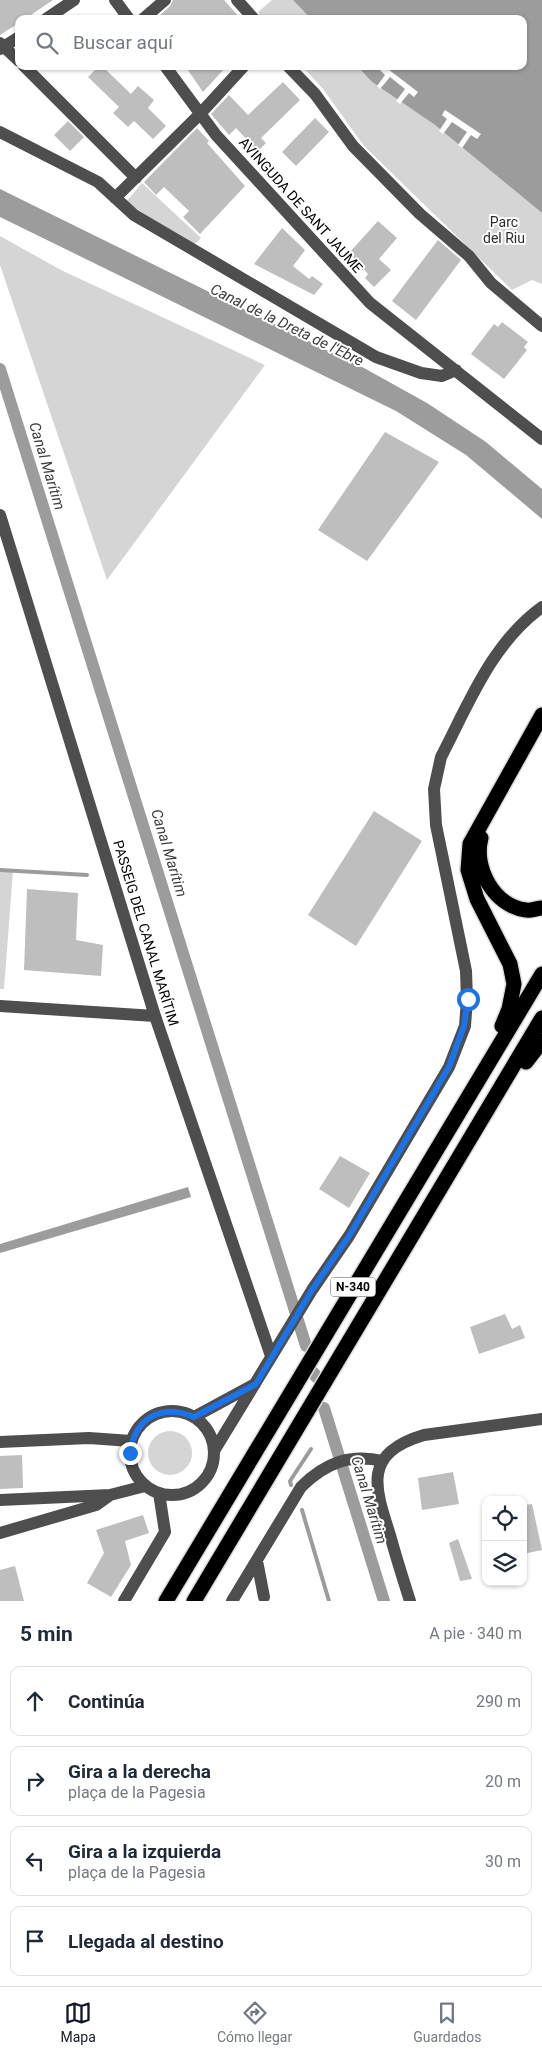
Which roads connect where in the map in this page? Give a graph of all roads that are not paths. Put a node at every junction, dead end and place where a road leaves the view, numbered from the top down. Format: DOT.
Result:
graph roads {
  1 [pos="74,0"];
  2 [pos="115,0"];
  3 [pos="165,0"];
  4 [pos="236,0"];
  5 [pos="52,15"];
  6 [pos="126,15"];
  7 [pos="148,15"];
  8 [pos="250,15"];
  9 [pos="15,39"];
  10 [pos="1,46"];
  11 [pos="15,58"];
  12 [pos="28,70"];
  13 [pos="167,70"];
  14 [pos="240,70"];
  15 [pos="292,70"];
  16 [pos="200,114"];
  17 [pos="0,132"];
  18 [pos="136,178"];
  19 [pos="115,198"];
  20 [pos="542,326"];
  21 [pos="456,370"];
  22 [pos="542,439"];
  23 [pos="0,515"];
  24 [pos="542,607"];
  25 [pos="542,715"];
  26 [pos="486,817"];
  27 [pos="542,908"];
  28 [pos="542,974"];
  29 [pos="0,1006"];
  30 [pos="155,1016"];
  31 [pos="542,1018"];
  32 [pos="542,1041"];
  33 [pos="489,1060"];
  34 [pos="480,1123"];
  35 [pos="271,1356"];
  36 [pos="256,1384"];
  37 [pos="194,1417"];
  38 [pos="542,1420"];
  39 [pos="131,1440"];
  40 [pos="0,1442"];
  41 [pos="214,1451"];
  42 [pos="383,1461"];
  43 [pos="146,1486"];
  44 [pos="159,1493"];
  45 [pos="110,1495"];
  46 [pos="0,1500"];
  47 [pos="0,1533"];
  48 [pos="256,1561"];
  49 [pos="264,1597"];
  50 [pos="124,1601"];
  51 [pos="166,1601"];
  52 [pos="194,1601"];
  53 [pos="232,1601"];
  54 [pos="410,1601"];
  1 -- 5 [label="street"];
  2 -- 6 [label="street"];
  3 -- 7 [label="street"];
  4 -- 8 [label="street"];
  9 -- 10 [label="street"];
  10 -- 11 [label="street"];
  12 -- 18 [label="street"];
  13 -- 16 [label="street, AVINGUDA DE SANT JAUME"];
  14 -- 16 [label="street"];
  15 -- 20 [label="street"];
  16 -- 18 [label="street"];
  16 -- 21 [label="street, AVINGUDA DE SANT JAUME"];
  17 -- 19 [label="street"];
  18 -- 19 [label="street"];
  19 -- 21 [label="street"];
  21 -- 22 [label="street, AVINGUDA DE SANT JAUME"];
  23 -- 30 [label="street, PASSEIG DEL CANAL MARÍTIM"];
  24 -- 35 [label="street"];
  25 -- 26 [label="highway"];
  26 -- 27 [label="highway"];
  26 -- 33 [label="highway"];
  28 -- 33 [label="highway, N-340"];
  29 -- 30 [label="street"];
  30 -- 35 [label="street, PASSEIG DEL CANAL MARÍTIM"];
  31 -- 34 [label="highway, N-340"];
  32 -- 34 [label="highway"];
  33 -- 51 [label="highway, N-340"];
  34 -- 52 [label="highway, N-340"];
  35 -- 36 [label="street"];
  36 -- 37 [label="street"];
  36 -- 41 [label="street"];
  37 -- 39 [label="street"];
  37 -- 41 [label="street"];
  38 -- 42 [label="street"];
  39 -- 40 [label="street"];
  39 -- 43 [label="street"];
  41 -- 44 [label="street"];
  42 -- 48 [label="street"];
  42 -- 54 [label="street"];
  43 -- 44 [label="street"];
  43 -- 45 [label="street"];
  44 -- 50 [label="street"];
  45 -- 46 [label="street"];
  45 -- 47 [label="street"];
  48 -- 49 [label="street"];
  48 -- 53 [label="street"];
}
